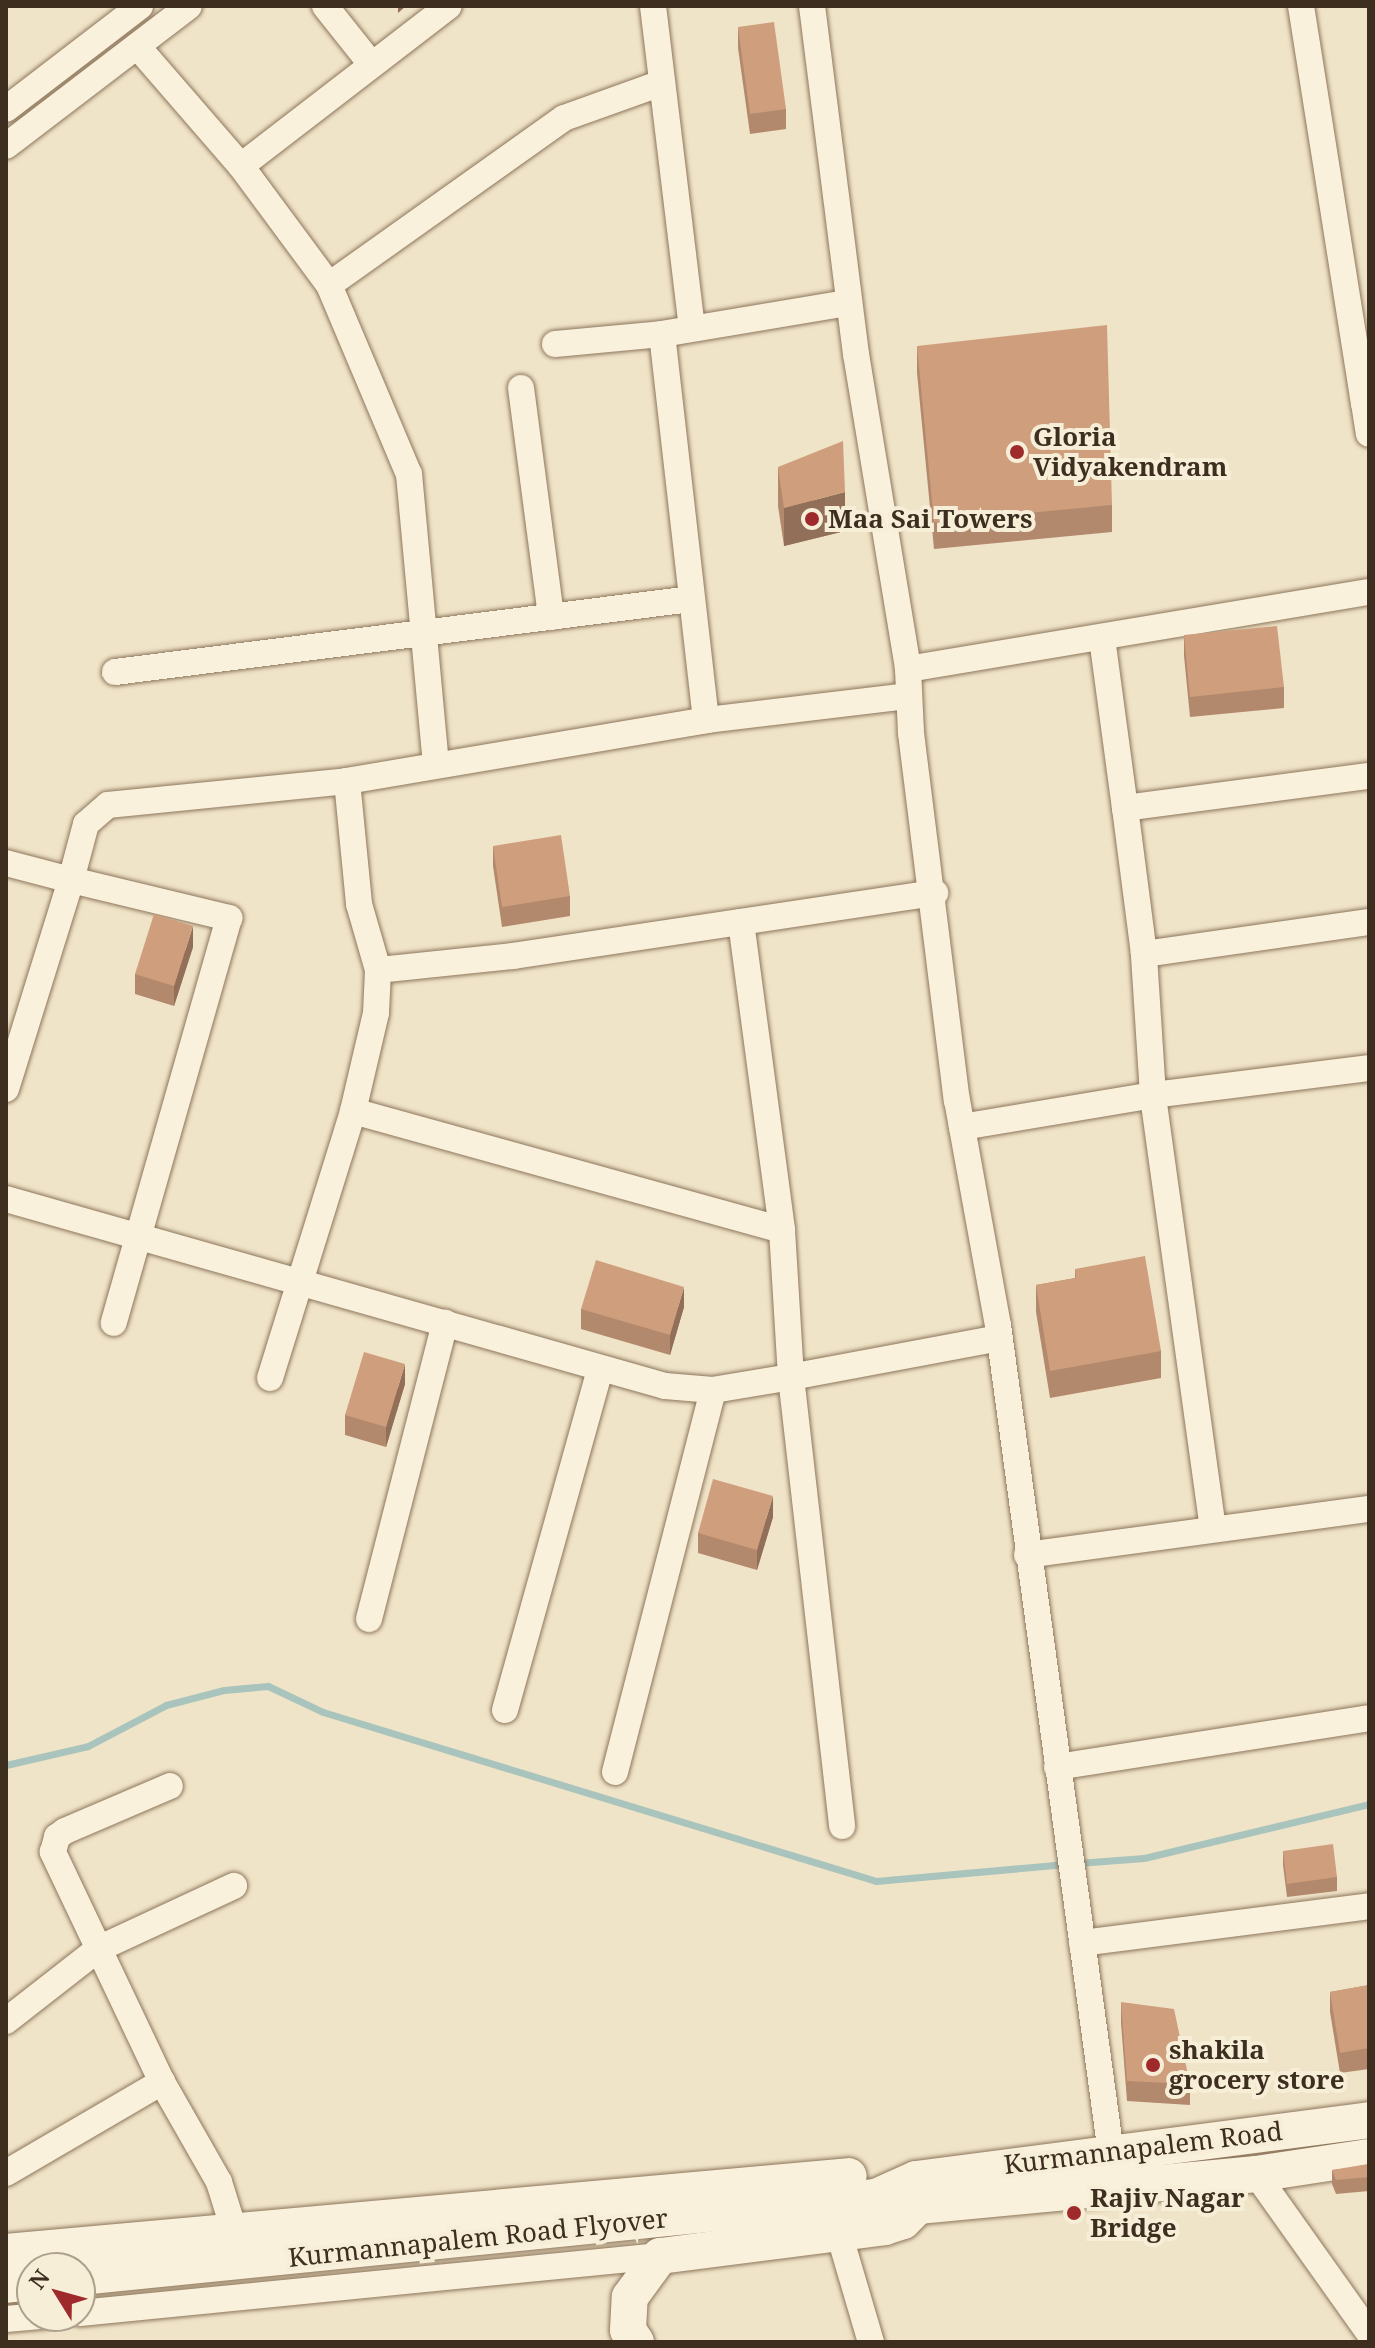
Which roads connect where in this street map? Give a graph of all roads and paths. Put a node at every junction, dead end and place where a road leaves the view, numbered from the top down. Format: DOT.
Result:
graph roads {
  1 [pos="140,6"];
  2 [pos="189,6"];
  3 [pos="325,6"];
  4 [pos="449,6"];
  5 [pos="653,6"];
  6 [pos="812,6"];
  7 [pos="1301,6"];
  8 [pos="137,46"];
  9 [pos="372,65"];
  10 [pos="659,84"];
  11 [pos="6,109"];
  12 [pos="6,146"];
  13 [pos="241,166"];
  14 [pos="329,285"];
  15 [pos="848,303"];
  16 [pos="692,327"];
  17 [pos="662,334"];
  18 [pos="555,344"];
  19 [pos="521,388"];
  20 [pos="1367,403"];
  21 [pos="1369,434"];
  22 [pos="1369,592"];
  23 [pos="691,599"];
  24 [pos="551,617"];
  25 [pos="421,635"];
  26 [pos="1102,638"];
  27 [pos="908,669"];
  28 [pos="115,672"];
  29 [pos="907,696"];
  30 [pos="706,720"];
  31 [pos="436,764"];
  32 [pos="1369,776"];
  33 [pos="347,781"];
  34 [pos="1125,808"];
  35 [pos="6,863"];
  36 [pos="71,880"];
  37 [pos="935,893"];
  38 [pos="741,922"];
  39 [pos="1369,922"];
  40 [pos="1144,954"];
  41 [pos="378,970"];
  42 [pos="14,1030"];
  43 [pos="1369,1068"];
  44 [pos="6,1089"];
  45 [pos="1153,1095"];
  46 [pos="353,1111"];
  47 [pos="962,1127"];
  48 [pos="6,1199"];
  49 [pos="782,1230"];
  50 [pos="138,1236"];
  51 [pos="299,1281"];
  52 [pos="114,1323"];
  53 [pos="445,1323"];
  54 [pos="999,1338"];
  55 [pos="600,1369"];
  56 [pos="791,1377"];
  57 [pos="270,1378"];
  58 [pos="713,1390"];
  59 [pos="1369,1509"];
  60 [pos="1213,1529"];
  61 [pos="1027,1555"];
  62 [pos="369,1619"];
  63 [pos="505,1710"];
  64 [pos="1369,1718"];
  65 [pos="1057,1767"];
  66 [pos="615,1772"];
  67 [pos="170,1786"];
  68 [pos="842,1826"];
  69 [pos="234,1886"];
  70 [pos="1369,1906"];
  71 [pos="1082,1943"];
  72 [pos="98,1949"];
  73 [pos="6,2021"];
  74 [pos="162,2082"];
  75 [pos="1369,2120"];
  76 [pos="1112,2151"];
  77 [pos="1369,2157"];
  78 [pos="6,2173"];
  79 [pos="1256,2174"];
  80 [pos="1115,2187"];
  81 [pos="917,2192"];
  82 [pos="234,2230"];
  83 [pos="838,2230"];
  84 [pos="6,2252"];
  85 [pos="660,2256"];
  86 [pos="96,2275"];
  87 [pos="96,2311"];
  88 [pos="1369,2333"];
  89 [pos="636,2342"];
  90 [pos="871,2342"];
  1 -- 11 [label="street"];
  2 -- 8 [label="street"];
  3 -- 9 [label="street"];
  4 -- 9 [label="street"];
  5 -- 10 [label="street"];
  6 -- 15 [label="street"];
  7 -- 20 [label="street"];
  8 -- 12 [label="street"];
  8 -- 13 [label="street"];
  9 -- 13 [label="street"];
  10 -- 14 [label="street"];
  10 -- 16 [label="street"];
  13 -- 14 [label="street"];
  14 -- 25 [label="street"];
  15 -- 16 [label="street"];
  15 -- 27 [label="street"];
  16 -- 17 [label="street"];
  17 -- 18 [label="street"];
  17 -- 23 [label="street"];
  19 -- 24 [label="street"];
  20 -- 21 [label="street"];
  22 -- 26 [label="street"];
  23 -- 24 [label="street"];
  23 -- 30 [label="street"];
  24 -- 25 [label="street"];
  25 -- 28 [label="street"];
  25 -- 31 [label="street"];
  26 -- 27 [label="street"];
  26 -- 34 [label="street"];
  27 -- 29 [label="street"];
  29 -- 30 [label="street"];
  29 -- 37 [label="street"];
  30 -- 31 [label="street"];
  31 -- 33 [label="street"];
  32 -- 34 [label="street"];
  33 -- 36 [label="street"];
  33 -- 41 [label="street"];
  34 -- 40 [label="street"];
  35 -- 36 [label="street"];
  36 -- 42 [label="street"];
  36 -- 50 [label="street"];
  37 -- 38 [label="street"];
  37 -- 47 [label="street"];
  38 -- 41 [label="street"];
  38 -- 49 [label="street"];
  39 -- 40 [label="street"];
  40 -- 45 [label="street"];
  41 -- 46 [label="street"];
  42 -- 44 [label="street"];
  43 -- 45 [label="street"];
  45 -- 47 [label="street"];
  45 -- 60 [label="street"];
  46 -- 49 [label="street"];
  46 -- 51 [label="street"];
  47 -- 54 [label="street"];
  48 -- 50 [label="street"];
  49 -- 56 [label="street"];
  50 -- 51 [label="street"];
  50 -- 52 [label="street"];
  51 -- 53 [label="street"];
  51 -- 57 [label="street"];
  53 -- 55 [label="street"];
  53 -- 62 [label="street"];
  54 -- 56 [label="street"];
  54 -- 61 [label="street"];
  55 -- 58 [label="street"];
  55 -- 63 [label="street"];
  56 -- 58 [label="street"];
  56 -- 68 [label="street"];
  58 -- 66 [label="street"];
  59 -- 60 [label="street"];
  60 -- 61 [label="street"];
  61 -- 65 [label="street"];
  64 -- 65 [label="street"];
  65 -- 71 [label="street"];
  67 -- 72 [label="street"];
  69 -- 72 [label="street"];
  70 -- 71 [label="street"];
  71 -- 76 [label="street"];
  72 -- 73 [label="street"];
  72 -- 74 [label="street"];
  74 -- 78 [label="street"];
  74 -- 82 [label="street"];
  75 -- 76 [label="main road, Kurmannapalem Road"];
  76 -- 80 [label="street"];
  76 -- 81 [label="main road, Kurmannapalem Road"];
  77 -- 79 [label="main road, Kurmannapalem Road"];
  79 -- 80 [label="main road, Kurmannapalem Road"];
  79 -- 88 [label="street"];
  80 -- 81 [label="main road, Kurmannapalem Road"];
  81 -- 82 [label="main road"];
  81 -- 83 [label="main road"];
  81 -- 86 [label="main road, Kurmannapalem Road Flyover"];
  82 -- 84 [label="main road"];
  83 -- 85 [label="main road"];
  83 -- 90 [label="street"];
  85 -- 87 [label="street"];
  85 -- 89 [label="main road"];
}
